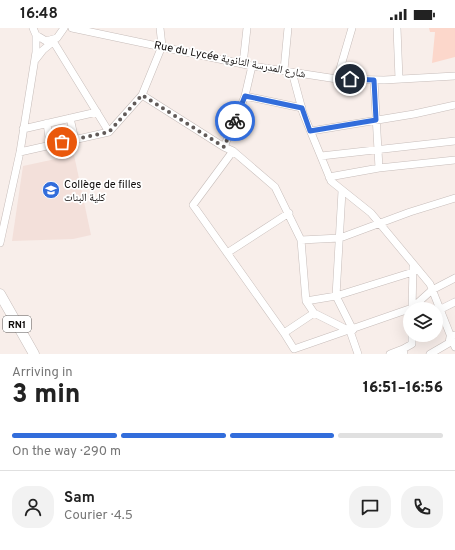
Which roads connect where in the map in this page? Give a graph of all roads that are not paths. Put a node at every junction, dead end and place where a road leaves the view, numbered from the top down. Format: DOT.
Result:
graph roads {
  1 [pos="29,28"];
  2 [pos="64,28"];
  3 [pos="160,28"];
  4 [pos="247,28"];
  5 [pos="288,28"];
  6 [pos="352,28"];
  7 [pos="397,28"];
  8 [pos="74,29"];
  9 [pos="35,32"];
  10 [pos="57,38"];
  11 [pos="162,46"];
  12 [pos="34,62"];
  13 [pos="243,64"];
  14 [pos="252,66"];
  15 [pos="284,70"];
  16 [pos="292,72"];
  17 [pos="455,76"];
  18 [pos="337,79"];
  19 [pos="374,80"];
  20 [pos="399,80"];
  21 [pos="142,95"];
  22 [pos="245,96"];
  23 [pos="455,105"];
  24 [pos="302,108"];
  25 [pos="97,112"];
  26 [pos="70,118"];
  27 [pos="376,120"];
  28 [pos="47,123"];
  29 [pos="23,130"];
  30 [pos="310,131"];
  31 [pos="109,132"];
  32 [pos="75,140"];
  33 [pos="455,141"];
  34 [pos="50,145"];
  35 [pos="224,147"];
  36 [pos="378,149"];
  37 [pos="233,151"];
  38 [pos="20,152"];
  39 [pos="321,156"];
  40 [pos="455,160"];
  41 [pos="380,168"];
  42 [pos="329,176"];
  43 [pos="342,191"];
  44 [pos="455,198"];
  45 [pos="289,213"];
  46 [pos="381,224"];
  47 [pos="340,238"];
  48 [pos="301,240"];
  49 [pos="0,243"];
  50 [pos="227,253"];
  51 [pos="413,263"];
  52 [pos="413,272"];
  53 [pos="455,278"];
  54 [pos="432,290"];
  55 [pos="0,294"];
  56 [pos="336,296"];
  57 [pos="306,301"];
  58 [pos="412,302"];
  59 [pos="419,302"];
  60 [pos="437,302"];
  61 [pos="455,302"];
  62 [pos="443,308"];
  63 [pos="403,311"];
  64 [pos="314,313"];
  65 [pos="443,316"];
  66 [pos="351,330"];
  67 [pos="284,333"];
  68 [pos="453,336"];
  69 [pos="412,342"];
  70 [pos="455,348"];
  71 [pos="296,351"];
  72 [pos="404,352"];
  73 [pos="34,354"];
  74 [pos="358,354"];
  75 [pos="390,354"];
  76 [pos="430,354"];
  1 -- 9 [label="street"];
  2 -- 10 [label="street"];
  3 -- 11 [label="street"];
  4 -- 13 [label="street"];
  5 -- 15 [label="street"];
  6 -- 18 [label="street"];
  7 -- 20 [label="street"];
  8 -- 10 [label="street, Rue du Lycée شارع المدرسة الثانوية"];
  8 -- 11 [label="street, Rue du Lycée شارع المدرسة الثانوية"];
  9 -- 10 [label="street"];
  9 -- 12 [label="street"];
  10 -- 12 [label="street"];
  10 -- 25 [label="street"];
  11 -- 13 [label="street, Rue du Lycée شارع المدرسة الثانوية"];
  11 -- 21 [label="street"];
  12 -- 29 [label="street"];
  13 -- 14 [label="street, Rue du Lycée شارع المدرسة الثانوية"];
  14 -- 15 [label="street, Rue du Lycée شارع المدرسة الثانوية"];
  14 -- 22 [label="street"];
  15 -- 16 [label="street, Rue du Lycée شارع المدرسة الثانوية"];
  16 -- 18 [label="street, Rue du Lycée شارع المدرسة الثانوية"];
  16 -- 24 [label="street"];
  17 -- 20 [label="street, Rue du Lycée شارع المدرسة الثانوية"];
  18 -- 19 [label="street, Rue du Lycée شارع المدرسة الثانوية"];
  19 -- 20 [label="street, Rue du Lycée شارع المدرسة الثانوية"];
  19 -- 27 [label="street"];
  21 -- 31 [label="street"];
  21 -- 35 [label="street"];
  22 -- 24 [label="street"];
  22 -- 35 [label="street"];
  23 -- 27 [label="street"];
  24 -- 30 [label="street"];
  25 -- 26 [label="street"];
  25 -- 31 [label="street"];
  26 -- 28 [label="street"];
  26 -- 32 [label="street"];
  27 -- 30 [label="street"];
  27 -- 36 [label="street"];
  28 -- 29 [label="street"];
  28 -- 34 [label="street"];
  29 -- 38 [label="street"];
  30 -- 39 [label="street"];
  31 -- 32 [label="street"];
  32 -- 34 [label="street"];
  33 -- 36 [label="street"];
  34 -- 38 [label="street"];
  35 -- 37 [label="street"];
  36 -- 39 [label="street"];
  36 -- 41 [label="street"];
  37 -- 45 [label="street"];
  37 -- 50 [label="street"];
  38 -- 49 [label="street"];
  39 -- 42 [label="street"];
  40 -- 41 [label="street"];
  41 -- 42 [label="street"];
  42 -- 43 [label="street"];
  43 -- 46 [label="street"];
  43 -- 47 [label="street"];
  44 -- 46 [label="street"];
  45 -- 48 [label="street"];
  45 -- 50 [label="street"];
  46 -- 47 [label="street"];
  46 -- 51 [label="street"];
  47 -- 48 [label="street"];
  47 -- 56 [label="street"];
  48 -- 57 [label="street"];
  50 -- 67 [label="street"];
  51 -- 52 [label="street"];
  51 -- 54 [label="street"];
  52 -- 56 [label="street"];
  52 -- 58 [label="street"];
  53 -- 54 [label="street"];
  54 -- 59 [label="street"];
  54 -- 60 [label="street"];
  55 -- 73 [label="highway, RN1"];
  56 -- 57 [label="street"];
  56 -- 66 [label="street"];
  57 -- 64 [label="street"];
  61 -- 62 [label="street"];
  63 -- 66 [label="street"];
  64 -- 66 [label="street"];
  64 -- 67 [label="street"];
  65 -- 68 [label="street"];
  66 -- 71 [label="street"];
  66 -- 74 [label="street"];
  67 -- 71 [label="street"];
  68 -- 70 [label="street"];
  68 -- 76 [label="street"];
  69 -- 72 [label="street"];
  72 -- 75 [label="street"];
}
